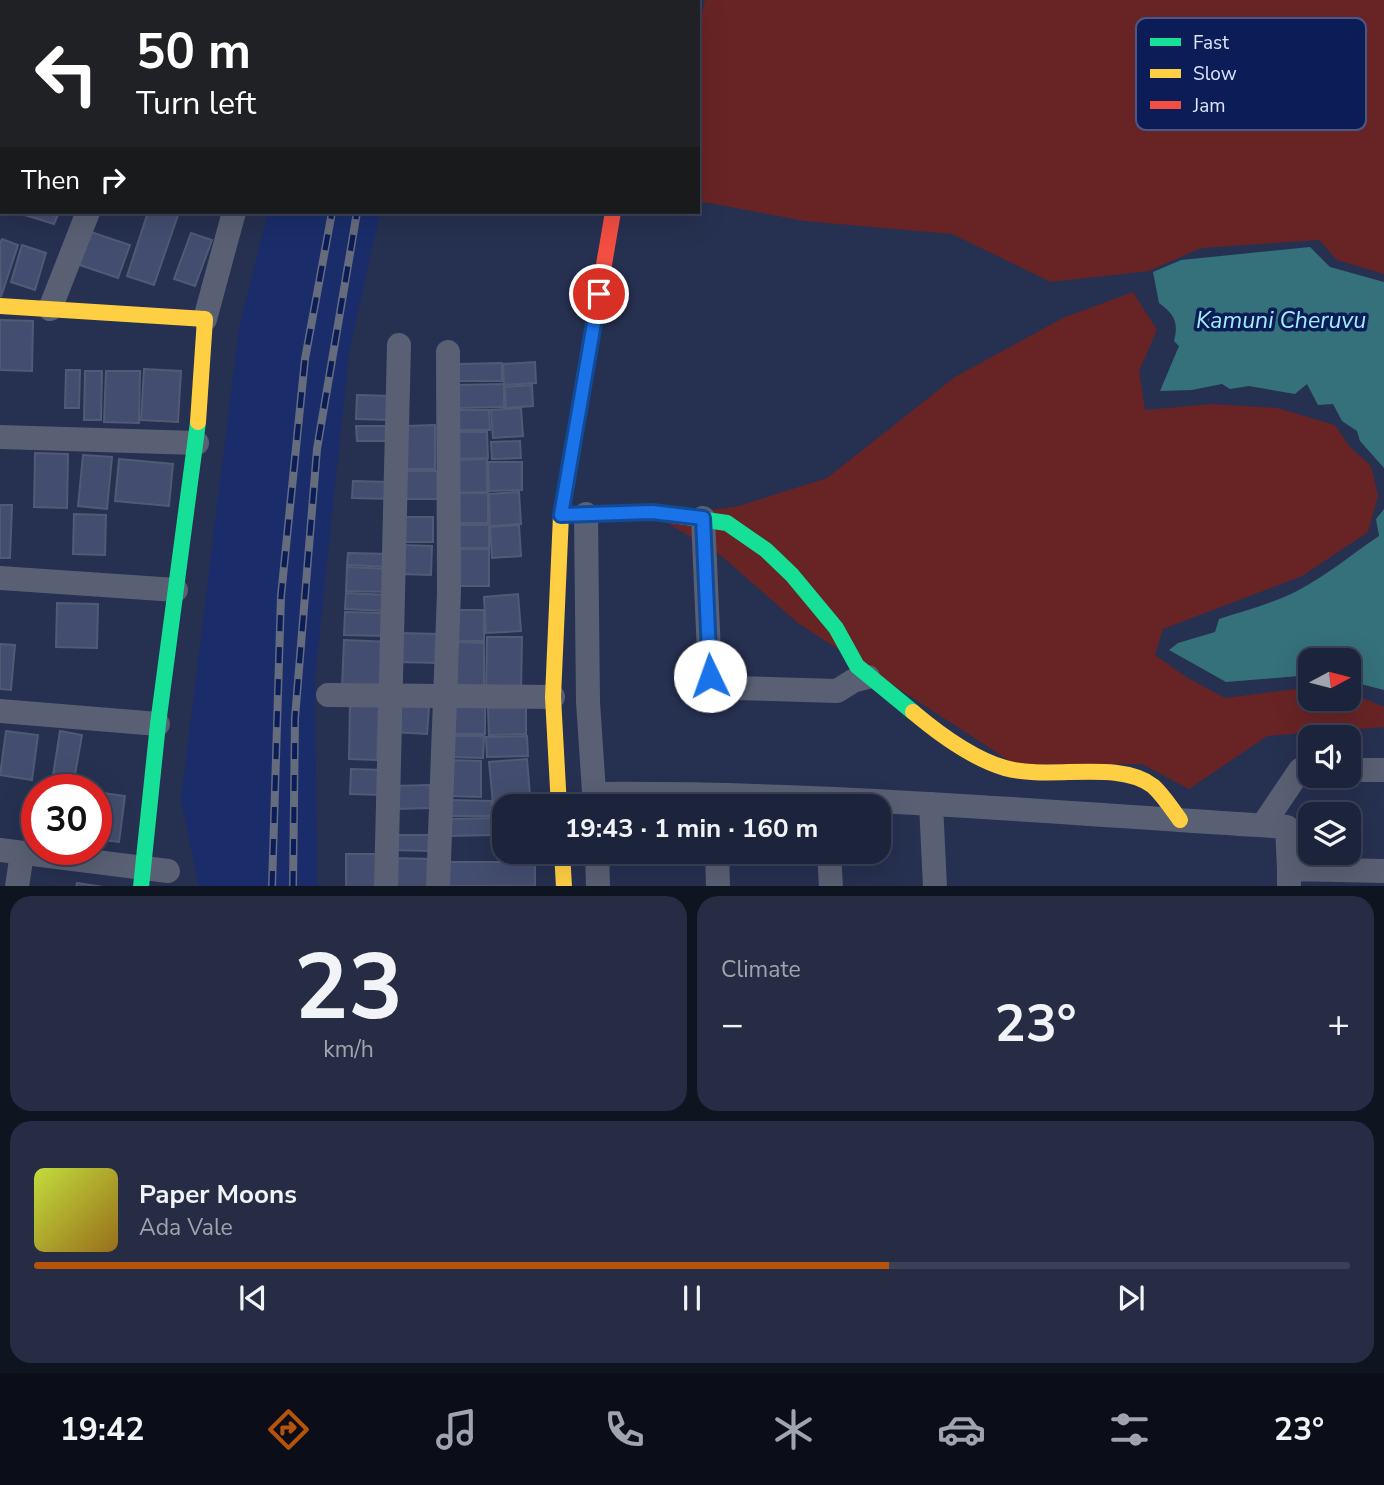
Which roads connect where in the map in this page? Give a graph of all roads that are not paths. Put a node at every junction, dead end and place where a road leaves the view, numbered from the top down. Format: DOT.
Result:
graph roads {
  1 [pos="87,214"];
  2 [pos="233,214"];
  3 [pos="613,214"];
  4 [pos="0,306"];
  5 [pos="50,309"];
  6 [pos="205,319"];
  7 [pos="399,345"];
  8 [pos="448,352"];
  9 [pos="0,437"];
  10 [pos="197,443"];
  11 [pos="586,514"];
  12 [pos="561,515"];
  13 [pos="703,518"];
  14 [pos="0,578"];
  15 [pos="176,590"];
  16 [pos="710,676"];
  17 [pos="869,677"];
  18 [pos="735,688"];
  19 [pos="328,695"];
  20 [pos="393,696"];
  21 [pos="553,696"];
  22 [pos="445,697"];
  23 [pos="0,711"];
  24 [pos="158,724"];
  25 [pos="1384,769"];
  26 [pos="1361,770"];
  27 [pos="1298,773"];
  28 [pos="558,794"];
  29 [pos="595,794"];
  30 [pos="891,803"];
  31 [pos="931,804"];
  32 [pos="1180,820"];
  33 [pos="1263,825"];
  34 [pos="11,852"];
  35 [pos="563,864"];
  36 [pos="597,864"];
  37 [pos="717,864"];
  38 [pos="830,864"];
  39 [pos="168,871"];
  40 [pos="1384,871"];
  41 [pos="143,877"];
  42 [pos="1289,878"];
  43 [pos="17,886"];
  44 [pos="386,886"];
  45 [pos="438,886"];
  46 [pos="564,886"];
  47 [pos="598,886"];
  48 [pos="718,886"];
  49 [pos="831,886"];
  50 [pos="935,886"];
  1 -- 5 [label="street"];
  2 -- 6 [label="street"];
  3 -- 12 [label="street"];
  4 -- 5 [label="street"];
  5 -- 6 [label="street"];
  6 -- 10 [label="street"];
  7 -- 20 [label="street"];
  8 -- 22 [label="street"];
  9 -- 10 [label="street"];
  10 -- 15 [label="street"];
  11 -- 12 [label="street"];
  11 -- 13 [label="street"];
  11 -- 29 [label="street"];
  12 -- 21 [label="street"];
  13 -- 16 [label="street"];
  13 -- 17 [label="street"];
  14 -- 15 [label="street"];
  15 -- 24 [label="street"];
  17 -- 18 [label="street"];
  17 -- 32 [label="street"];
  19 -- 20 [label="street"];
  20 -- 22 [label="street"];
  20 -- 44 [label="street"];
  21 -- 22 [label="street"];
  21 -- 28 [label="street"];
  22 -- 45 [label="street"];
  23 -- 24 [label="street"];
  24 -- 41 [label="street"];
  25 -- 26 [label="street"];
  27 -- 33 [label="street"];
  30 -- 31 [label="street"];
  31 -- 32 [label="street"];
  31 -- 50 [label="street"];
  32 -- 33 [label="street"];
  33 -- 42 [label="street"];
  34 -- 41 [label="street"];
  34 -- 43 [label="street"];
  35 -- 46 [label="street"];
  36 -- 47 [label="street"];
  37 -- 48 [label="street"];
  38 -- 49 [label="street"];
  39 -- 41 [label="street"];
  40 -- 42 [label="street"];
}
